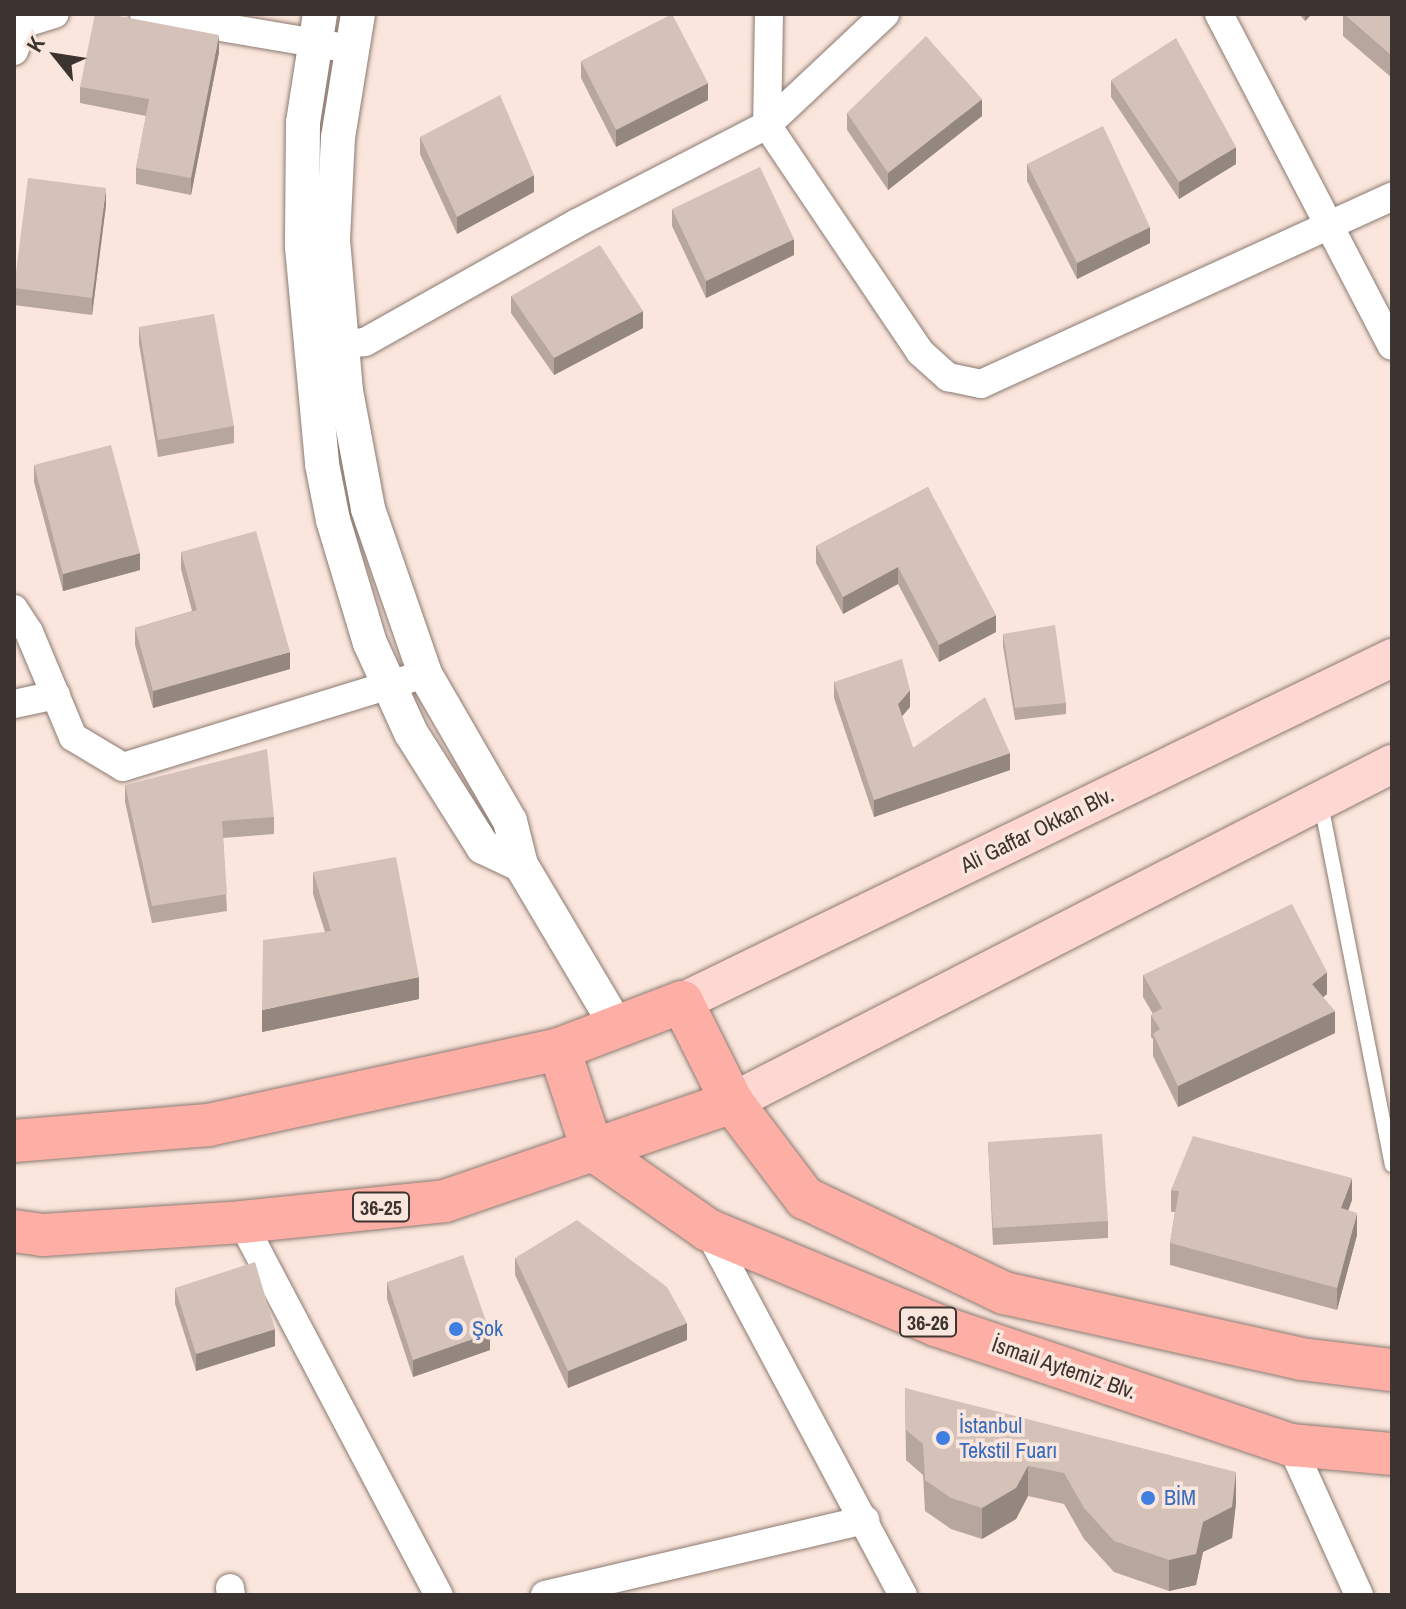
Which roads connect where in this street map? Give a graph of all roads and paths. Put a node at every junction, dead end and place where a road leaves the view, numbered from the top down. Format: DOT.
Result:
graph roads {
  1 [pos="55,14"];
  2 [pos="144,14"];
  3 [pos="358,14"];
  4 [pos="769,14"];
  5 [pos="885,14"];
  6 [pos="1219,14"];
  7 [pos="22,18"];
  8 [pos="317,28"];
  9 [pos="350,49"];
  10 [pos="14,51"];
  11 [pos="767,125"];
  12 [pos="1392,197"];
  13 [pos="1332,226"];
  14 [pos="325,346"];
  15 [pos="1392,346"];
  16 [pos="14,609"];
  17 [pos="1392,658"];
  18 [pos="425,674"];
  19 [pos="388,685"];
  20 [pos="56,695"];
  21 [pos="14,704"];
  22 [pos="1392,764"];
  23 [pos="1320,801"];
  24 [pos="521,865"];
  25 [pos="682,1002"];
  26 [pos="617,1027"];
  27 [pos="559,1049"];
  28 [pos="732,1102"];
  29 [pos="14,1141"];
  30 [pos="592,1149"];
  31 [pos="1392,1165"];
  32 [pos="242,1222"];
  33 [pos="708,1230"];
  34 [pos="14,1231"];
  35 [pos="1392,1370"];
  36 [pos="1291,1445"];
  37 [pos="1392,1454"];
  38 [pos="865,1520"];
  39 [pos="439,1595"];
  40 [pos="545,1595"];
  41 [pos="903,1595"];
  42 [pos="1359,1595"];
  1 -- 7 [label="street"];
  2 -- 8 [label="street"];
  3 -- 9 [label="street"];
  4 -- 11 [label="street"];
  5 -- 11 [label="street"];
  6 -- 13 [label="street"];
  7 -- 10 [label="street"];
  8 -- 9 [label="street"];
  8 -- 14 [label="street"];
  9 -- 14 [label="street"];
  11 -- 13 [label="street"];
  11 -- 14 [label="street"];
  12 -- 13 [label="street"];
  13 -- 15 [label="street"];
  14 -- 18 [label="street"];
  14 -- 19 [label="street"];
  16 -- 20 [label="street"];
  17 -- 25 [label="main road, Ali Gaffar Okkan Blv."];
  18 -- 19 [label="street"];
  18 -- 24 [label="street"];
  19 -- 20 [label="street"];
  19 -- 24 [label="street"];
  20 -- 21 [label="street"];
  22 -- 23 [label="main road"];
  23 -- 28 [label="main road"];
  23 -- 31 [label="lane"];
  24 -- 26 [label="street"];
  25 -- 26 [label="main road"];
  25 -- 28 [label="main road, 36-26"];
  26 -- 27 [label="main road"];
  27 -- 29 [label="main road"];
  27 -- 30 [label="main road"];
  28 -- 30 [label="main road, 36-25"];
  28 -- 35 [label="main road, 36-26"];
  30 -- 32 [label="main road, 36-25"];
  30 -- 33 [label="main road, İsmail Aytemiz Blv. / 36-26"];
  32 -- 34 [label="main road, 36-25"];
  32 -- 39 [label="street"];
  33 -- 36 [label="main road, İsmail Aytemiz Blv. / 36-26"];
  33 -- 38 [label="street"];
  36 -- 37 [label="main road, İsmail Aytemiz Blv. / 36-26"];
  36 -- 42 [label="street"];
  38 -- 40 [label="street"];
  38 -- 41 [label="street"];
}
